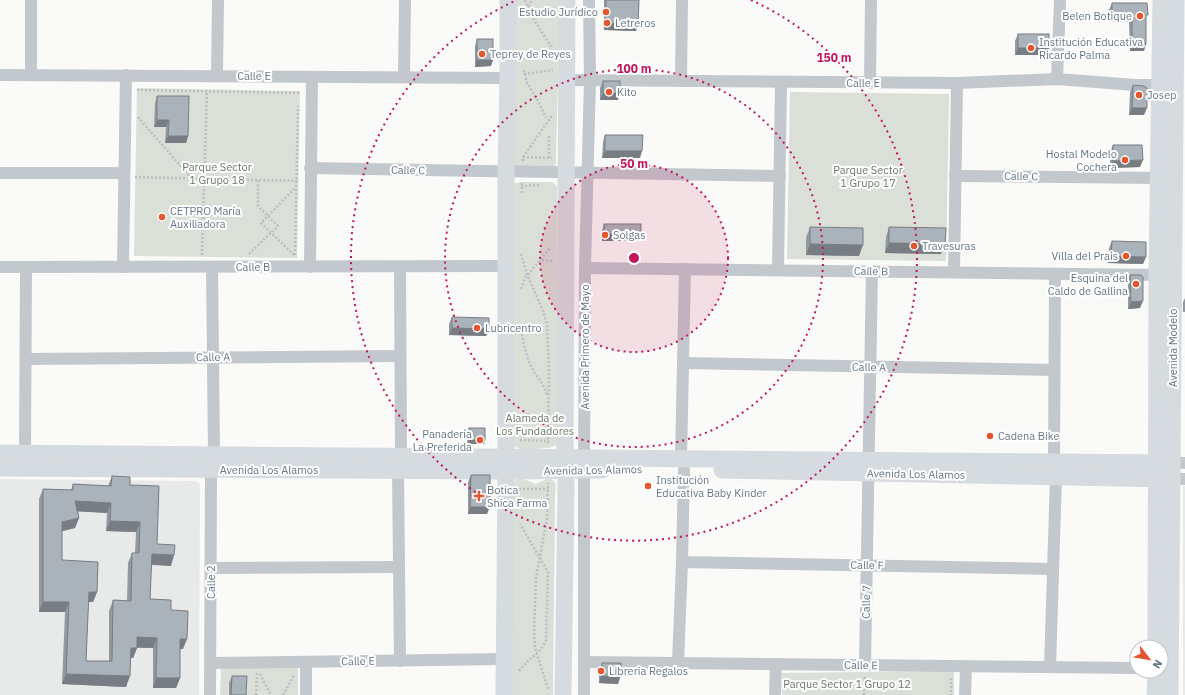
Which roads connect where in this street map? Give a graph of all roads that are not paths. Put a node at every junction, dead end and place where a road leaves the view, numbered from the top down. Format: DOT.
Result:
graph roads {
  1 [pos="31,0"];
  2 [pos="218,0"];
  3 [pos="405,0"];
  4 [pos="508,0"];
  5 [pos="567,0"];
  6 [pos="589,0"];
  7 [pos="682,0"];
  8 [pos="871,0"];
  9 [pos="1060,0"];
  10 [pos="1161,0"];
  11 [pos="1176,0"];
  12 [pos="0,74"];
  13 [pos="562,74"];
  14 [pos="31,75"];
  15 [pos="126,75"];
  16 [pos="212,76"];
  17 [pos="516,76"];
  18 [pos="312,77"];
  19 [pos="404,77"];
  20 [pos="1057,79"];
  21 [pos="590,80"];
  22 [pos="681,81"];
  23 [pos="781,82"];
  24 [pos="870,83"];
  25 [pos="957,83"];
  26 [pos="1173,85"];
  27 [pos="567,166"];
  28 [pos="310,168"];
  29 [pos="0,173"];
  30 [pos="512,174"];
  31 [pos="588,174"];
  32 [pos="124,175"];
  33 [pos="780,176"];
  34 [pos="955,176"];
  35 [pos="1173,178"];
  36 [pos="206,261"];
  37 [pos="506,266"];
  38 [pos="0,267"];
  39 [pos="26,267"];
  40 [pos="123,267"];
  41 [pos="310,267"];
  42 [pos="400,267"];
  43 [pos="585,268"];
  44 [pos="685,269"];
  45 [pos="778,270"];
  46 [pos="872,271"];
  47 [pos="954,272"];
  48 [pos="1055,274"];
  49 [pos="1172,274"];
  50 [pos="400,356"];
  51 [pos="213,357"];
  52 [pos="26,359"];
  53 [pos="683,363"];
  54 [pos="870,367"];
  55 [pos="1054,370"];
  56 [pos="1179,372"];
  57 [pos="0,453"];
  58 [pos="25,453"];
  59 [pos="565,456"];
  60 [pos="213,462"];
  61 [pos="399,464"];
  62 [pos="506,464"];
  63 [pos="584,464"];
  64 [pos="682,464"];
  65 [pos="868,467"];
  66 [pos="0,468"];
  67 [pos="1055,470"];
  68 [pos="1171,471"];
  69 [pos="682,562"];
  70 [pos="867,565"];
  71 [pos="399,567"];
  72 [pos="211,568"];
  73 [pos="1053,568"];
  74 [pos="1157,639"];
  75 [pos="505,659"];
  76 [pos="400,661"];
  77 [pos="304,662"];
  78 [pos="584,662"];
  79 [pos="211,663"];
  80 [pos="678,663"];
  81 [pos="776,664"];
  82 [pos="865,665"];
  83 [pos="966,666"];
  84 [pos="1050,667"];
  85 [pos="1129,668"];
  86 [pos="1156,679"];
  87 [pos="210,695"];
  88 [pos="306,695"];
  89 [pos="504,695"];
  90 [pos="563,695"];
  91 [pos="584,695"];
  92 [pos="775,695"];
  93 [pos="965,695"];
  94 [pos="1155,695"];
  95 [pos="1170,695"];
  1 -- 14 [label="street"];
  2 -- 16 [label="street"];
  3 -- 19 [label="street"];
  4 -- 17 [label="street"];
  5 -- 13 [label="street, Avenida Primero de Mayo"];
  6 -- 21 [label="street, Avenida Primero de Mayo"];
  7 -- 22 [label="street"];
  8 -- 24 [label="street"];
  9 -- 20 [label="street"];
  10 -- 26 [label="street, Avenida Modelo"];
  11 -- 26 [label="street, Avenida Modelo"];
  12 -- 14 [label="street, Calle E"];
  13 -- 21 [label="street, Calle E"];
  13 -- 27 [label="street, Avenida Primero de Mayo"];
  14 -- 15 [label="street, Calle E"];
  15 -- 16 [label="street, Calle E"];
  15 -- 32 [label="street"];
  16 -- 18 [label="street, Calle E"];
  17 -- 19 [label="street, Calle E"];
  17 -- 30 [label="street"];
  18 -- 19 [label="street, Calle E"];
  18 -- 28 [label="street"];
  20 -- 25 [label="street, Calle E"];
  20 -- 26 [label="street, Calle E"];
  21 -- 22 [label="street, Calle E"];
  21 -- 31 [label="street, Avenida Primero de Mayo"];
  22 -- 23 [label="street, Calle E"];
  23 -- 24 [label="street, Calle E"];
  23 -- 33 [label="street"];
  24 -- 25 [label="street, Calle E"];
  25 -- 34 [label="street"];
  26 -- 35 [label="street, Avenida Modelo"];
  27 -- 30 [label="street, Calle C"];
  27 -- 31 [label="street, Calle C"];
  27 -- 59 [label="street, Avenida Primero de Mayo"];
  28 -- 30 [label="street, Calle C"];
  28 -- 41 [label="street"];
  29 -- 32 [label="street"];
  30 -- 37 [label="street"];
  31 -- 33 [label="street, Calle C"];
  31 -- 43 [label="street, Avenida Primero de Mayo"];
  32 -- 40 [label="street"];
  33 -- 45 [label="street"];
  34 -- 35 [label="street, Calle C"];
  34 -- 47 [label="street"];
  35 -- 49 [label="street, Avenida Modelo"];
  36 -- 40 [label="street, Calle B"];
  36 -- 41 [label="street, Calle B"];
  36 -- 51 [label="street, Calle 2"];
  37 -- 42 [label="street, Calle B"];
  37 -- 62 [label="street"];
  38 -- 39 [label="street, Calle B"];
  39 -- 40 [label="street, Calle B"];
  39 -- 52 [label="street"];
  41 -- 42 [label="street, Calle B"];
  42 -- 50 [label="street"];
  43 -- 44 [label="street, Calle B"];
  43 -- 63 [label="street, Avenida Primero de Mayo"];
  44 -- 45 [label="street, Calle B"];
  44 -- 53 [label="street"];
  45 -- 46 [label="street, Calle B"];
  46 -- 47 [label="street, Calle B"];
  46 -- 54 [label="street"];
  47 -- 48 [label="street, Calle B"];
  48 -- 49 [label="street, Calle B"];
  48 -- 55 [label="street"];
  49 -- 56 [label="street, Avenida Modelo"];
  49 -- 68 [label="street, Avenida Modelo"];
  50 -- 51 [label="street, Calle A"];
  50 -- 61 [label="street"];
  51 -- 52 [label="street, Calle A"];
  51 -- 60 [label="street, Calle 2"];
  52 -- 58 [label="street"];
  53 -- 54 [label="street, Calle A"];
  53 -- 64 [label="street"];
  54 -- 55 [label="street, Calle A"];
  54 -- 65 [label="street"];
  55 -- 67 [label="street"];
  56 -- 68 [label="street, Avenida Modelo"];
  57 -- 58 [label="street, Avenida Los Alamos"];
  58 -- 60 [label="street, Avenida Los Alamos"];
  59 -- 62 [label="street, Avenida Los Alamos"];
  59 -- 63 [label="street, Avenida Los Alamos"];
  59 -- 90 [label="street, Avenida Primero de Mayo"];
  60 -- 61 [label="street, Avenida Los Alamos"];
  60 -- 66 [label="street, Avenida Los Alamos"];
  60 -- 72 [label="street, Calle 2"];
  61 -- 62 [label="street, Avenida Los Alamos"];
  61 -- 71 [label="street"];
  62 -- 75 [label="street"];
  63 -- 64 [label="street, Avenida Los Alamos"];
  63 -- 78 [label="street, Avenida Primero de Mayo"];
  64 -- 65 [label="street, Avenida Los Alamos"];
  64 -- 69 [label="street"];
  65 -- 67 [label="street, Avenida Los Alamos"];
  65 -- 70 [label="street, Calle 7"];
  67 -- 68 [label="street, Avenida Los Alamos"];
  67 -- 73 [label="street"];
  68 -- 74 [label="street, Avenida Modelo"];
  68 -- 95 [label="street, Avenida Modelo"];
  69 -- 70 [label="street, Calle F"];
  69 -- 80 [label="street"];
  70 -- 73 [label="street, Calle F"];
  70 -- 82 [label="street, Calle 7"];
  71 -- 72 [label="street"];
  71 -- 76 [label="street"];
  72 -- 79 [label="street, Calle 2"];
  73 -- 84 [label="street"];
  75 -- 76 [label="street, Calle E"];
  75 -- 89 [label="street"];
  76 -- 77 [label="street, Calle E"];
  77 -- 79 [label="street, Calle E"];
  77 -- 88 [label="street"];
  78 -- 80 [label="street, Calle E"];
  78 -- 91 [label="street, Avenida Primero de Mayo"];
  79 -- 87 [label="street, Calle 2"];
  80 -- 81 [label="street, Calle E"];
  81 -- 82 [label="street, Calle E"];
  81 -- 92 [label="street"];
  82 -- 83 [label="street, Calle E"];
  83 -- 84 [label="street, Calle E"];
  83 -- 93 [label="street"];
  84 -- 85 [label="street, Calle E"];
  86 -- 94 [label="street"];
}
